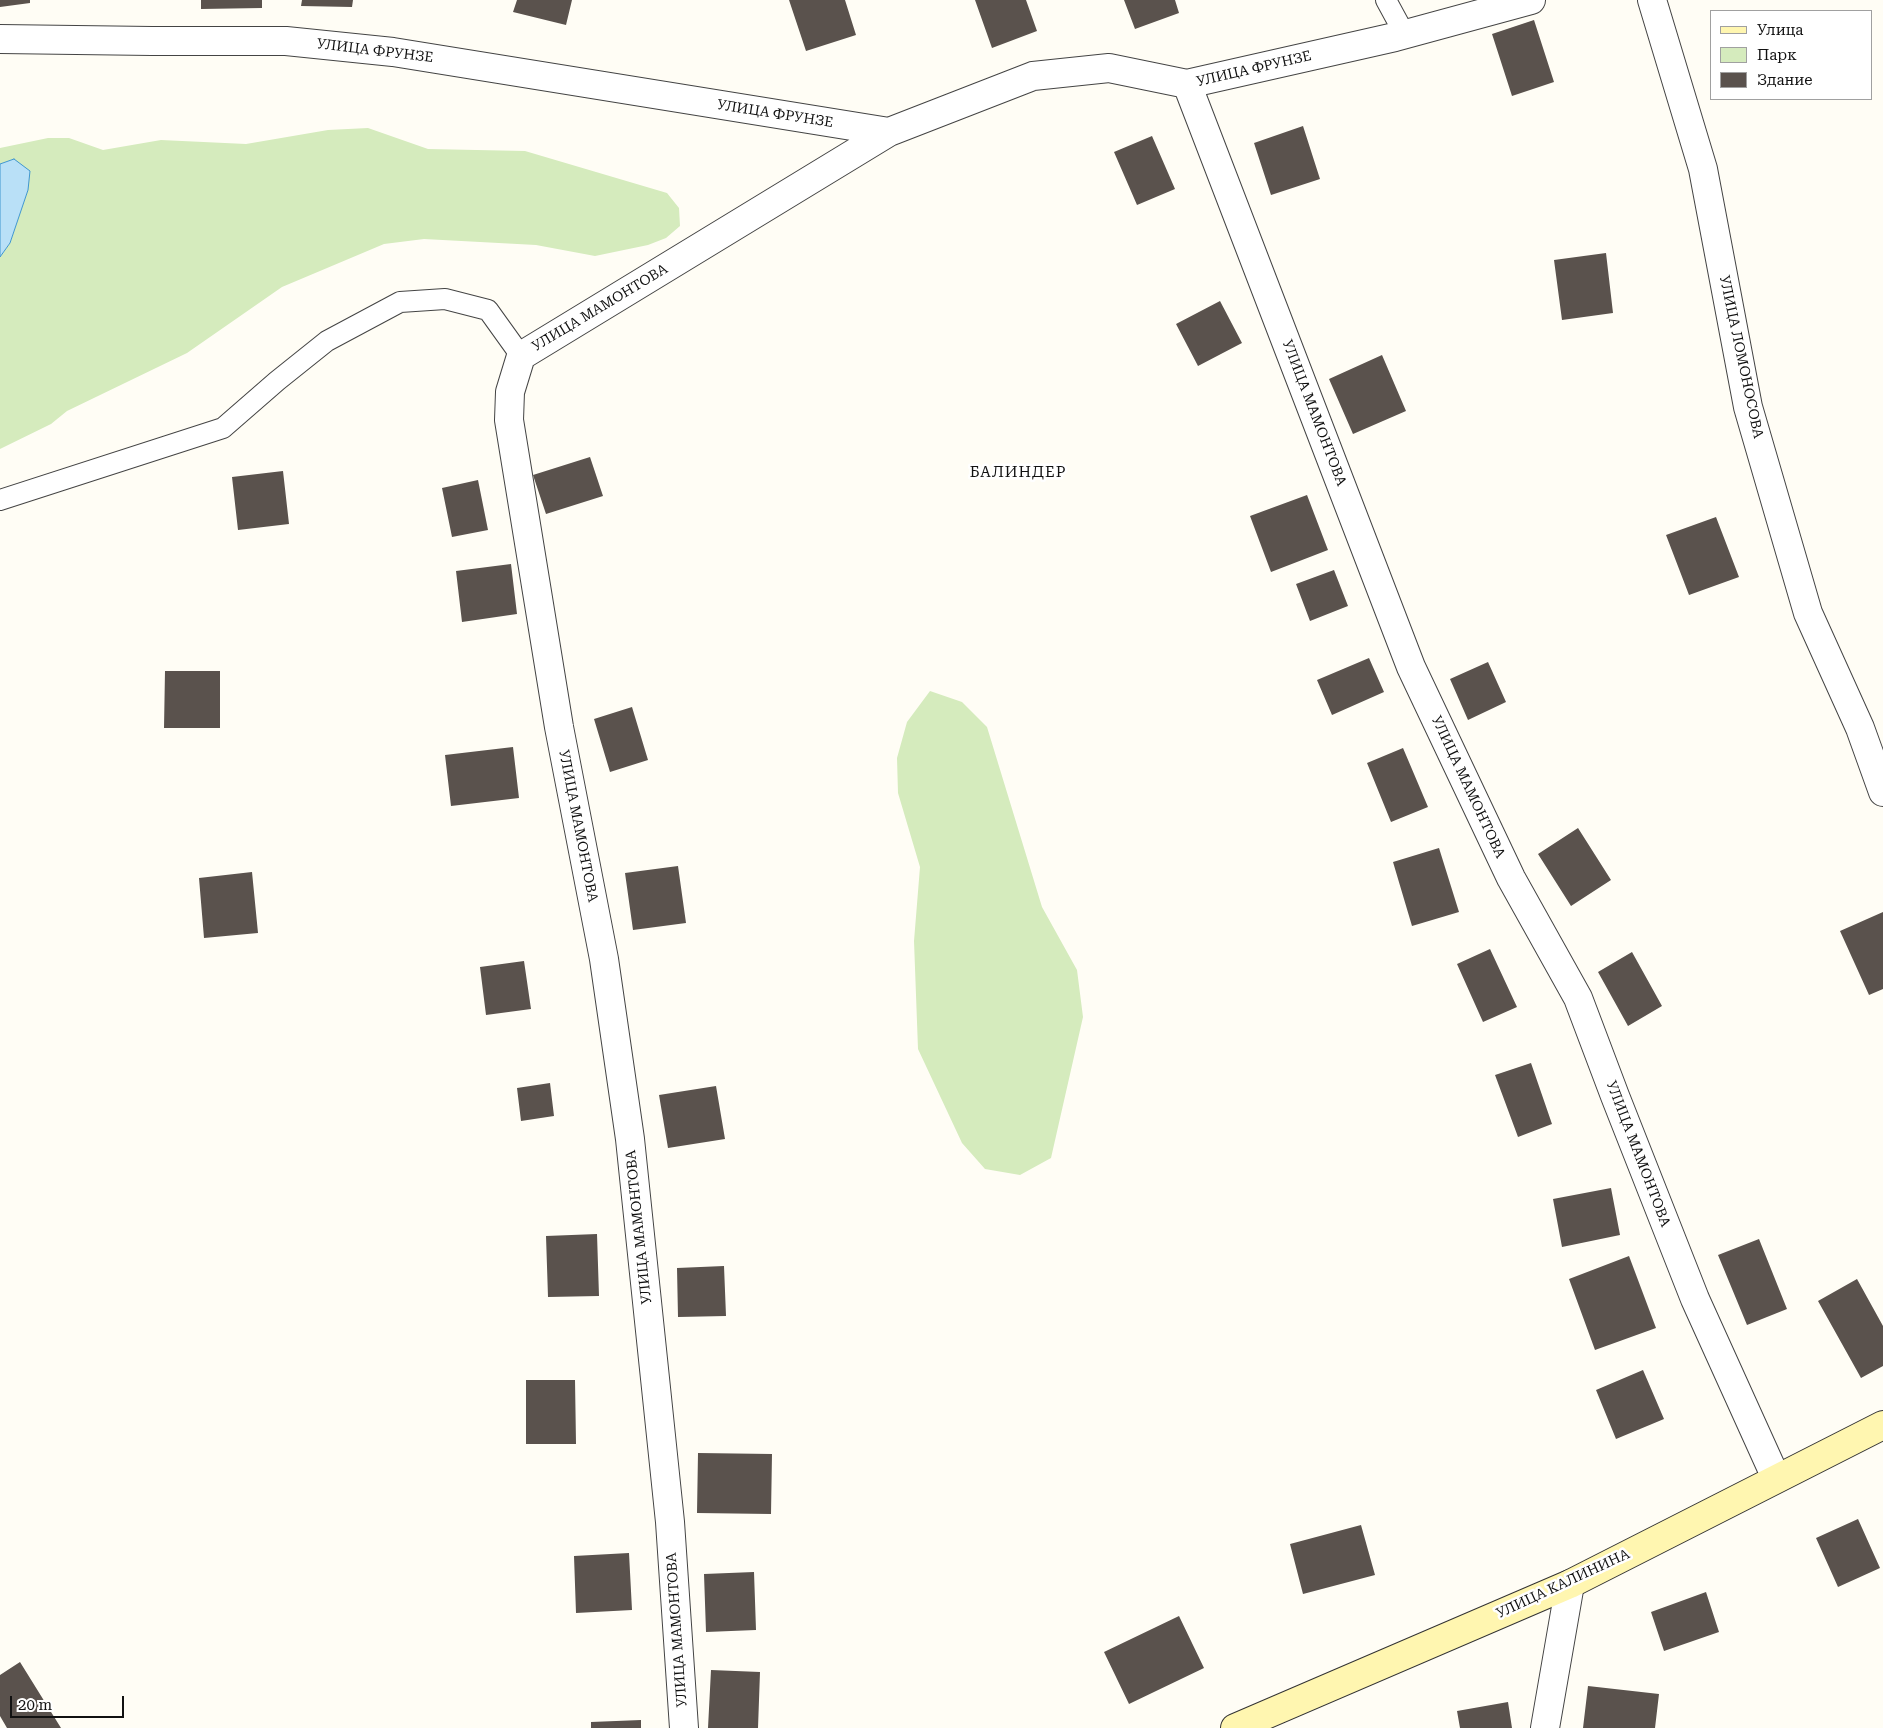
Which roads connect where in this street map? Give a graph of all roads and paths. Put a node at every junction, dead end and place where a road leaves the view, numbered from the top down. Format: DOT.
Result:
graph roads {
  1 [pos="1386,0"];
  2 [pos="1531,0"];
  3 [pos="1652,0"];
  4 [pos="1405,35"];
  5 [pos="0,39"];
  6 [pos="1187,84"];
  7 [pos="889,132"];
  8 [pos="521,356"];
  9 [pos="0,500"];
  10 [pos="1883,792"];
  11 [pos="1883,1425"];
  12 [pos="1776,1478"];
  13 [pos="1570,1584"];
  14 [pos="684,1728"];
  15 [pos="1235,1728"];
  16 [pos="1545,1728"];
  1 -- 4 [label="lane"];
  2 -- 4 [label="street, УЛИЦА ФРУНЗЕ"];
  3 -- 10 [label="street, УЛИЦА ЛОМОНОСОВА"];
  4 -- 6 [label="street, УЛИЦА ФРУНЗЕ"];
  5 -- 7 [label="street, УЛИЦА ФРУНЗЕ"];
  6 -- 7 [label="street, УЛИЦА ФРУНЗЕ"];
  6 -- 12 [label="street, УЛИЦА МАМОНТОВА"];
  7 -- 8 [label="street, УЛИЦА МАМОНТОВА"];
  8 -- 9 [label="lane"];
  8 -- 14 [label="street, УЛИЦА МАМОНТОВА"];
  11 -- 12 [label="street, УЛИЦА КАЛИНИНА"];
  12 -- 13 [label="street, УЛИЦА КАЛИНИНА"];
  13 -- 15 [label="street, УЛИЦА КАЛИНИНА"];
  13 -- 16 [label="street"];
}
